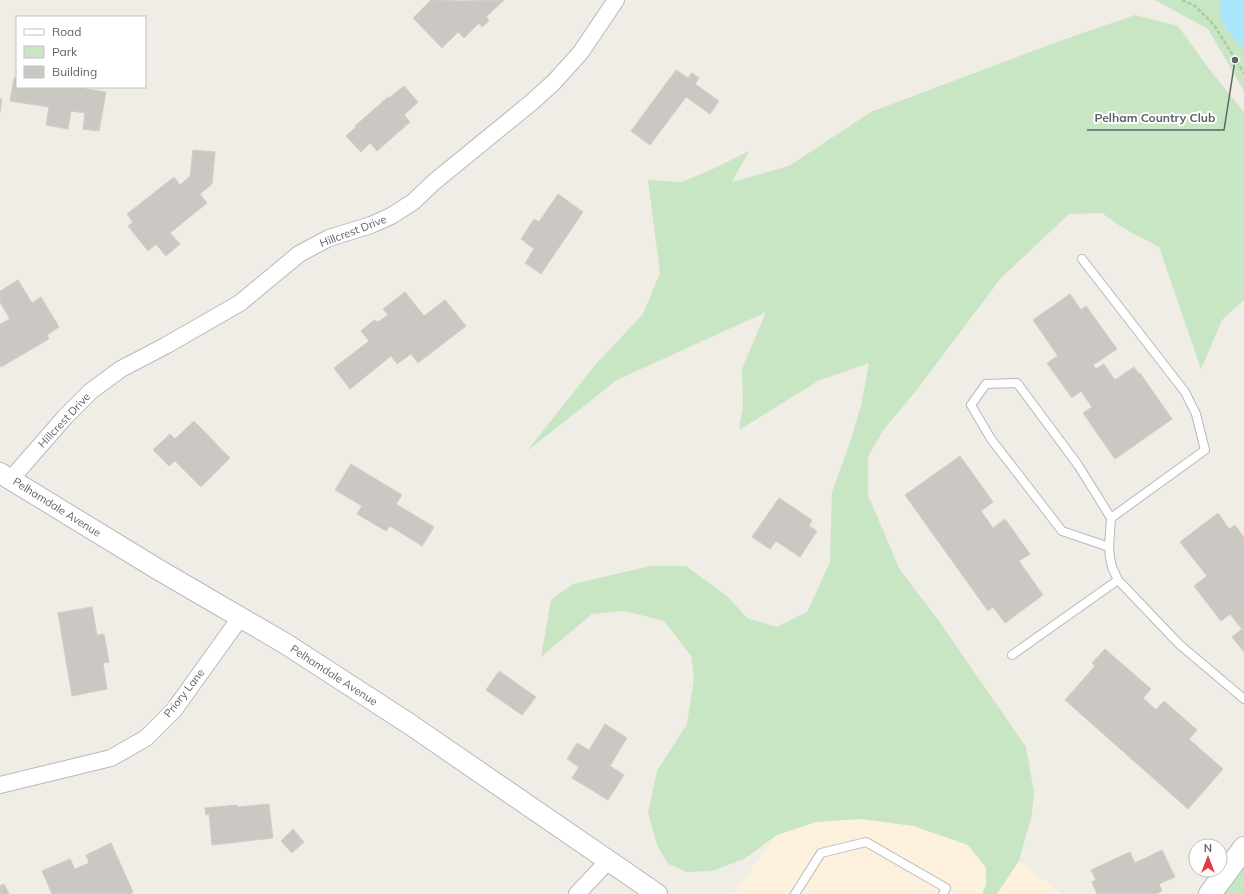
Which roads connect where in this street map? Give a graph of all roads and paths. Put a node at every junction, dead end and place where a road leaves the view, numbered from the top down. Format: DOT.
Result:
graph roads {
  1 [pos="616,0"];
  2 [pos="1182,0"];
  3 [pos="1244,73"];
  4 [pos="1082,259"];
  5 [pos="5,476"];
  6 [pos="1111,518"];
  7 [pos="1109,547"];
  8 [pos="1118,580"];
  9 [pos="240,618"];
  10 [pos="1012,655"];
  11 [pos="1244,699"];
  12 [pos="0,785"];
  13 [pos="1244,848"];
  14 [pos="608,861"];
  15 [pos="577,894"];
  16 [pos="657,894"];
  17 [pos="795,894"];
  18 [pos="942,894"];
  19 [pos="1210,894"];
  1 -- 5 [label="street, Hillcrest Drive"];
  2 -- 3 [label="path"];
  4 -- 6 [label="lane"];
  5 -- 9 [label="street, Pelhamdale Avenue"];
  6 -- 7 [label="lane"];
  6 -- 7 [label="lane"];
  7 -- 8 [label="lane"];
  8 -- 10 [label="lane"];
  8 -- 11 [label="lane"];
  9 -- 12 [label="street, Priory Lane"];
  9 -- 14 [label="street, Pelhamdale Avenue"];
  13 -- 19 [label="main road"];
  14 -- 15 [label="street"];
  14 -- 16 [label="street, Pelhamdale Avenue"];
  17 -- 18 [label="lane"];
}
